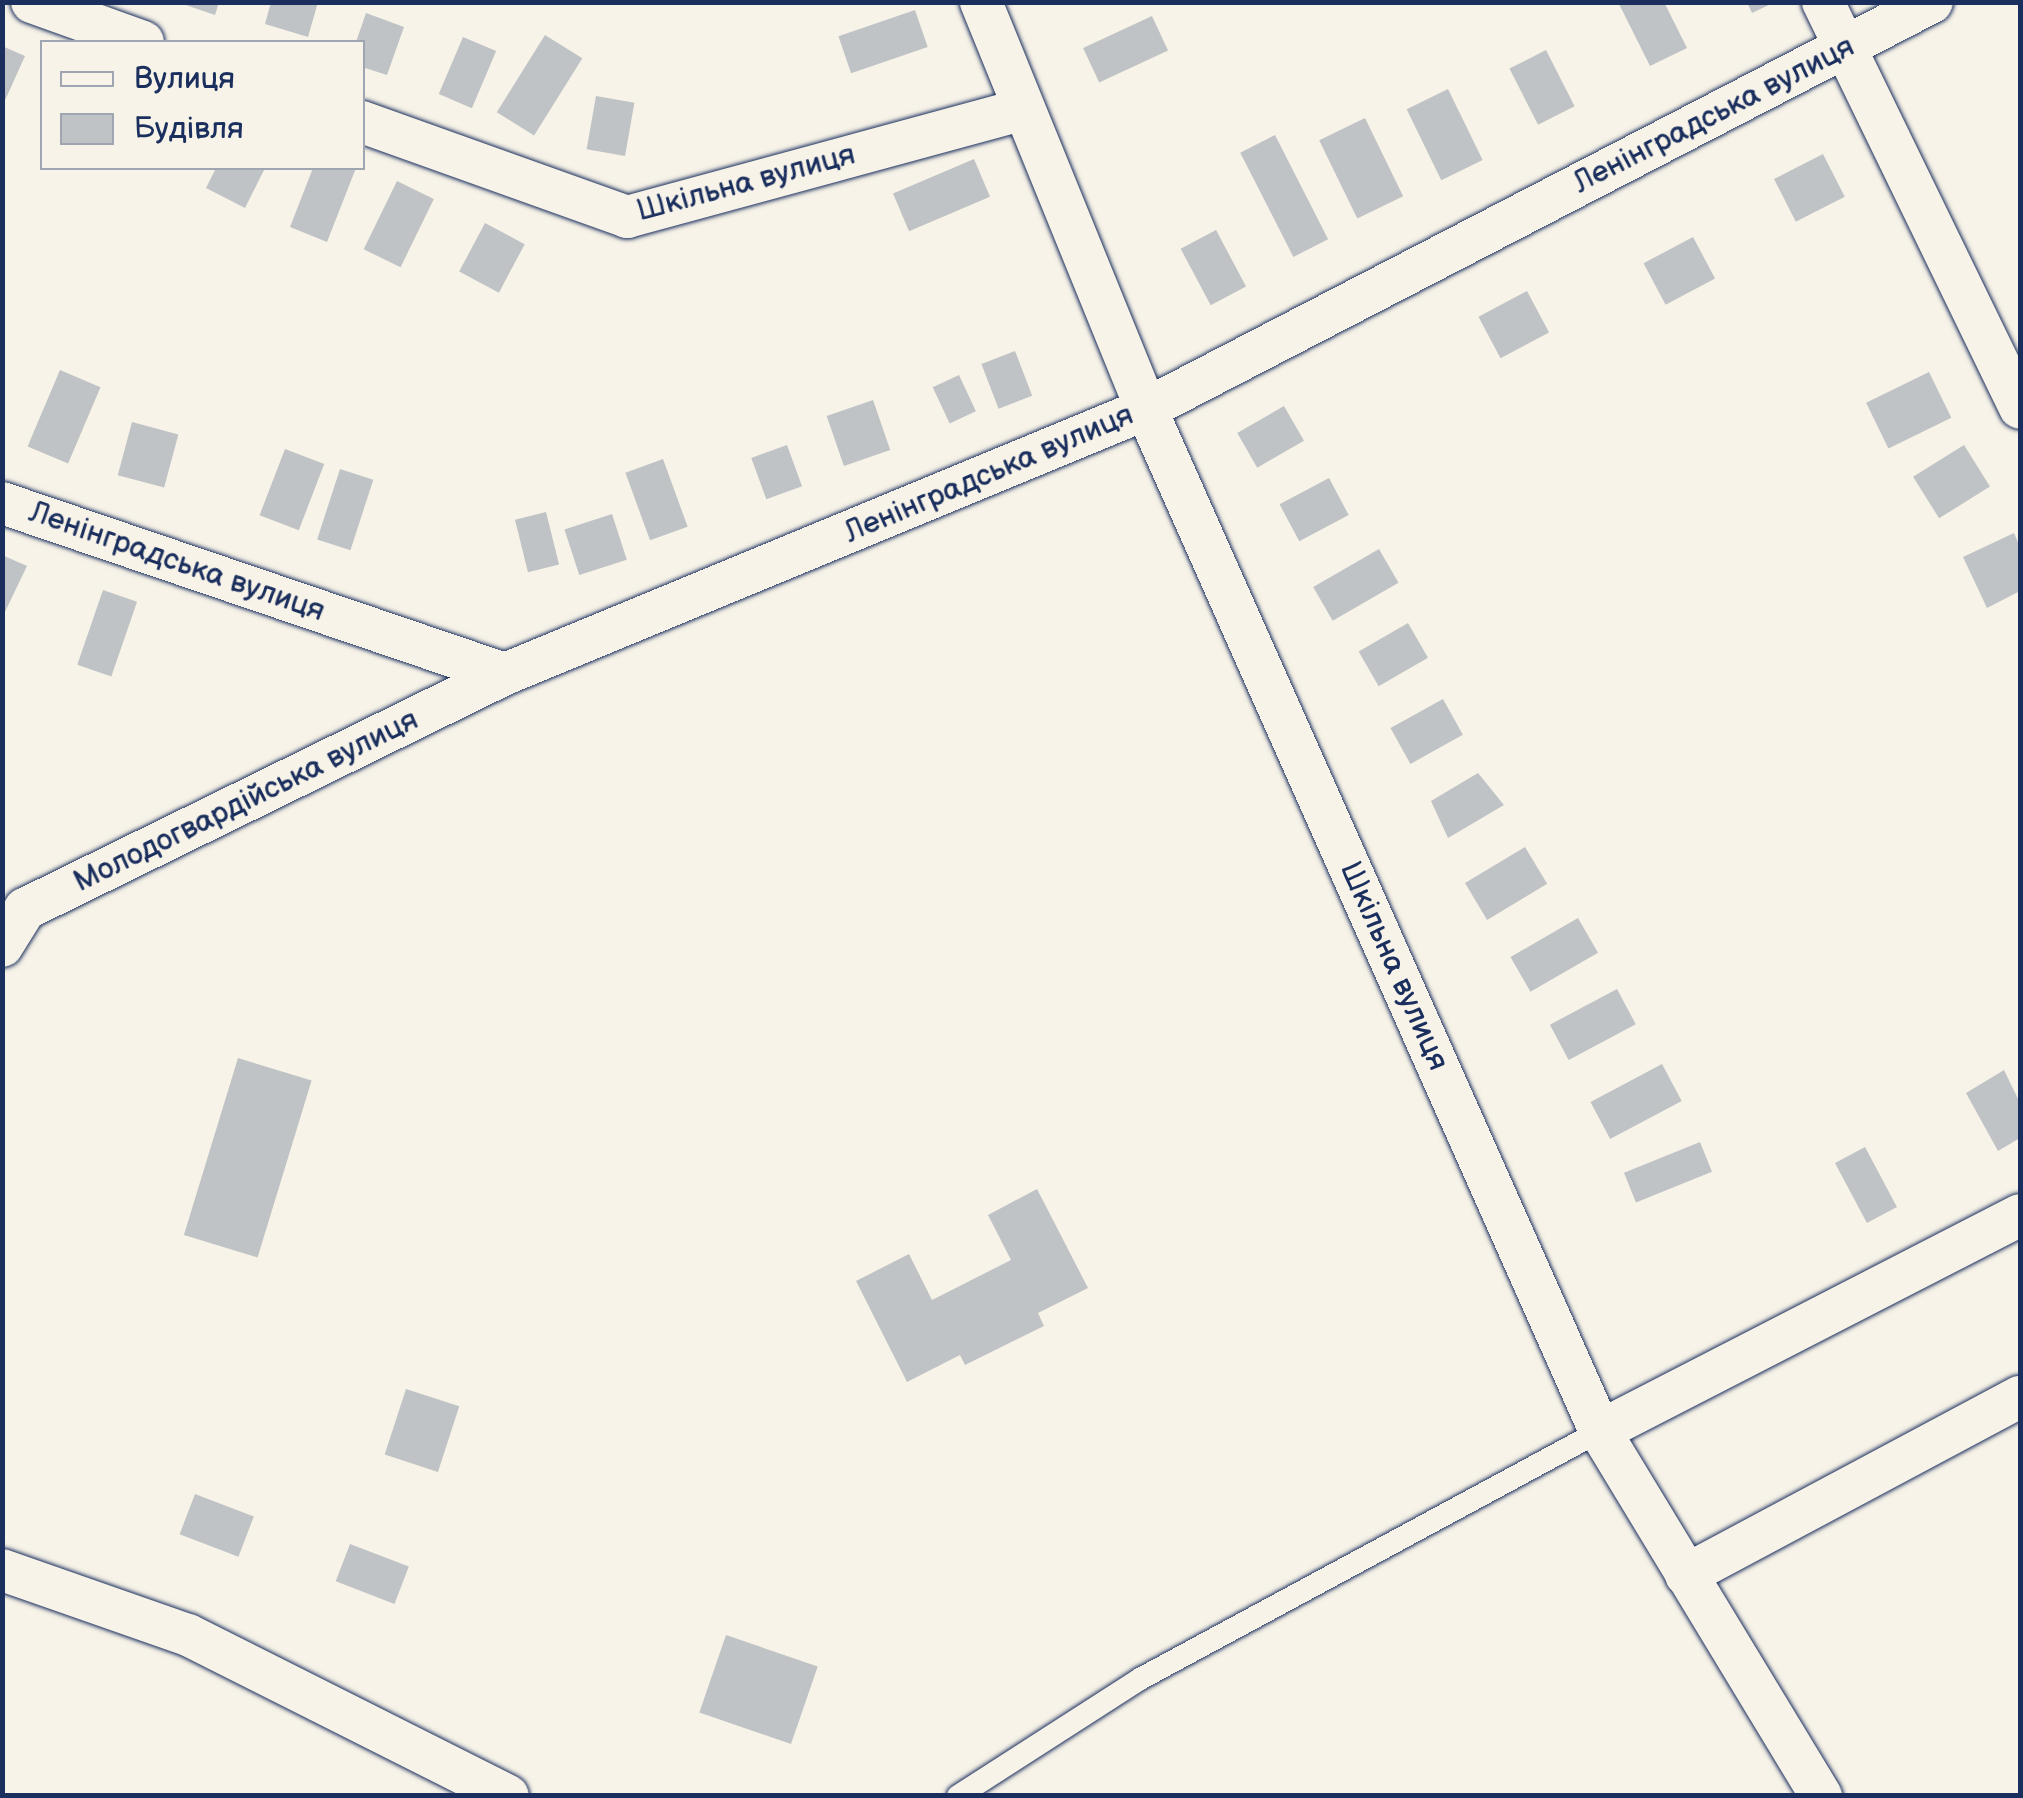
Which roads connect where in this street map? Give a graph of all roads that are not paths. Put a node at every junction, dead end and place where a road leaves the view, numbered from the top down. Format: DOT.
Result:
graph roads {
  1 [pos="32,2"];
  2 [pos="981,2"];
  3 [pos="1823,2"];
  4 [pos="1932,2"];
  5 [pos="137,40"];
  6 [pos="1843,49"];
  7 [pos="1020,110"];
  8 [pos="365,123"];
  9 [pos="2020,408"];
  10 [pos="1146,409"];
  11 [pos="2,503"];
  12 [pos="505,674"];
  13 [pos="2,946"];
  14 [pos="2020,1216"];
  15 [pos="2020,1397"];
  16 [pos="1600,1431"];
  17 [pos="2,1570"];
  18 [pos="1686,1576"];
  19 [pos="508,1796"];
  20 [pos="958,1796"];
  21 [pos="1820,1796"];
  1 -- 5 [label="street"];
  2 -- 7 [label="street, Шкільна вулиця"];
  3 -- 6 [label="street"];
  4 -- 6 [label="street, Ленінградська вулиця"];
  6 -- 9 [label="street"];
  6 -- 10 [label="street, Ленінградська вулиця"];
  7 -- 8 [label="street, Шкільна вулиця"];
  7 -- 10 [label="street, Шкільна вулиця"];
  10 -- 12 [label="street, Ленінградська вулиця"];
  10 -- 16 [label="street, Шкільна вулиця"];
  11 -- 12 [label="street, Ленінградська вулиця"];
  12 -- 13 [label="street, Молодогвардійська вулиця"];
  14 -- 16 [label="street"];
  15 -- 18 [label="street"];
  16 -- 18 [label="street, Шкільна вулиця"];
  16 -- 20 [label="lane"];
  17 -- 19 [label="street"];
  18 -- 21 [label="street, Шкільна вулиця"];
}
